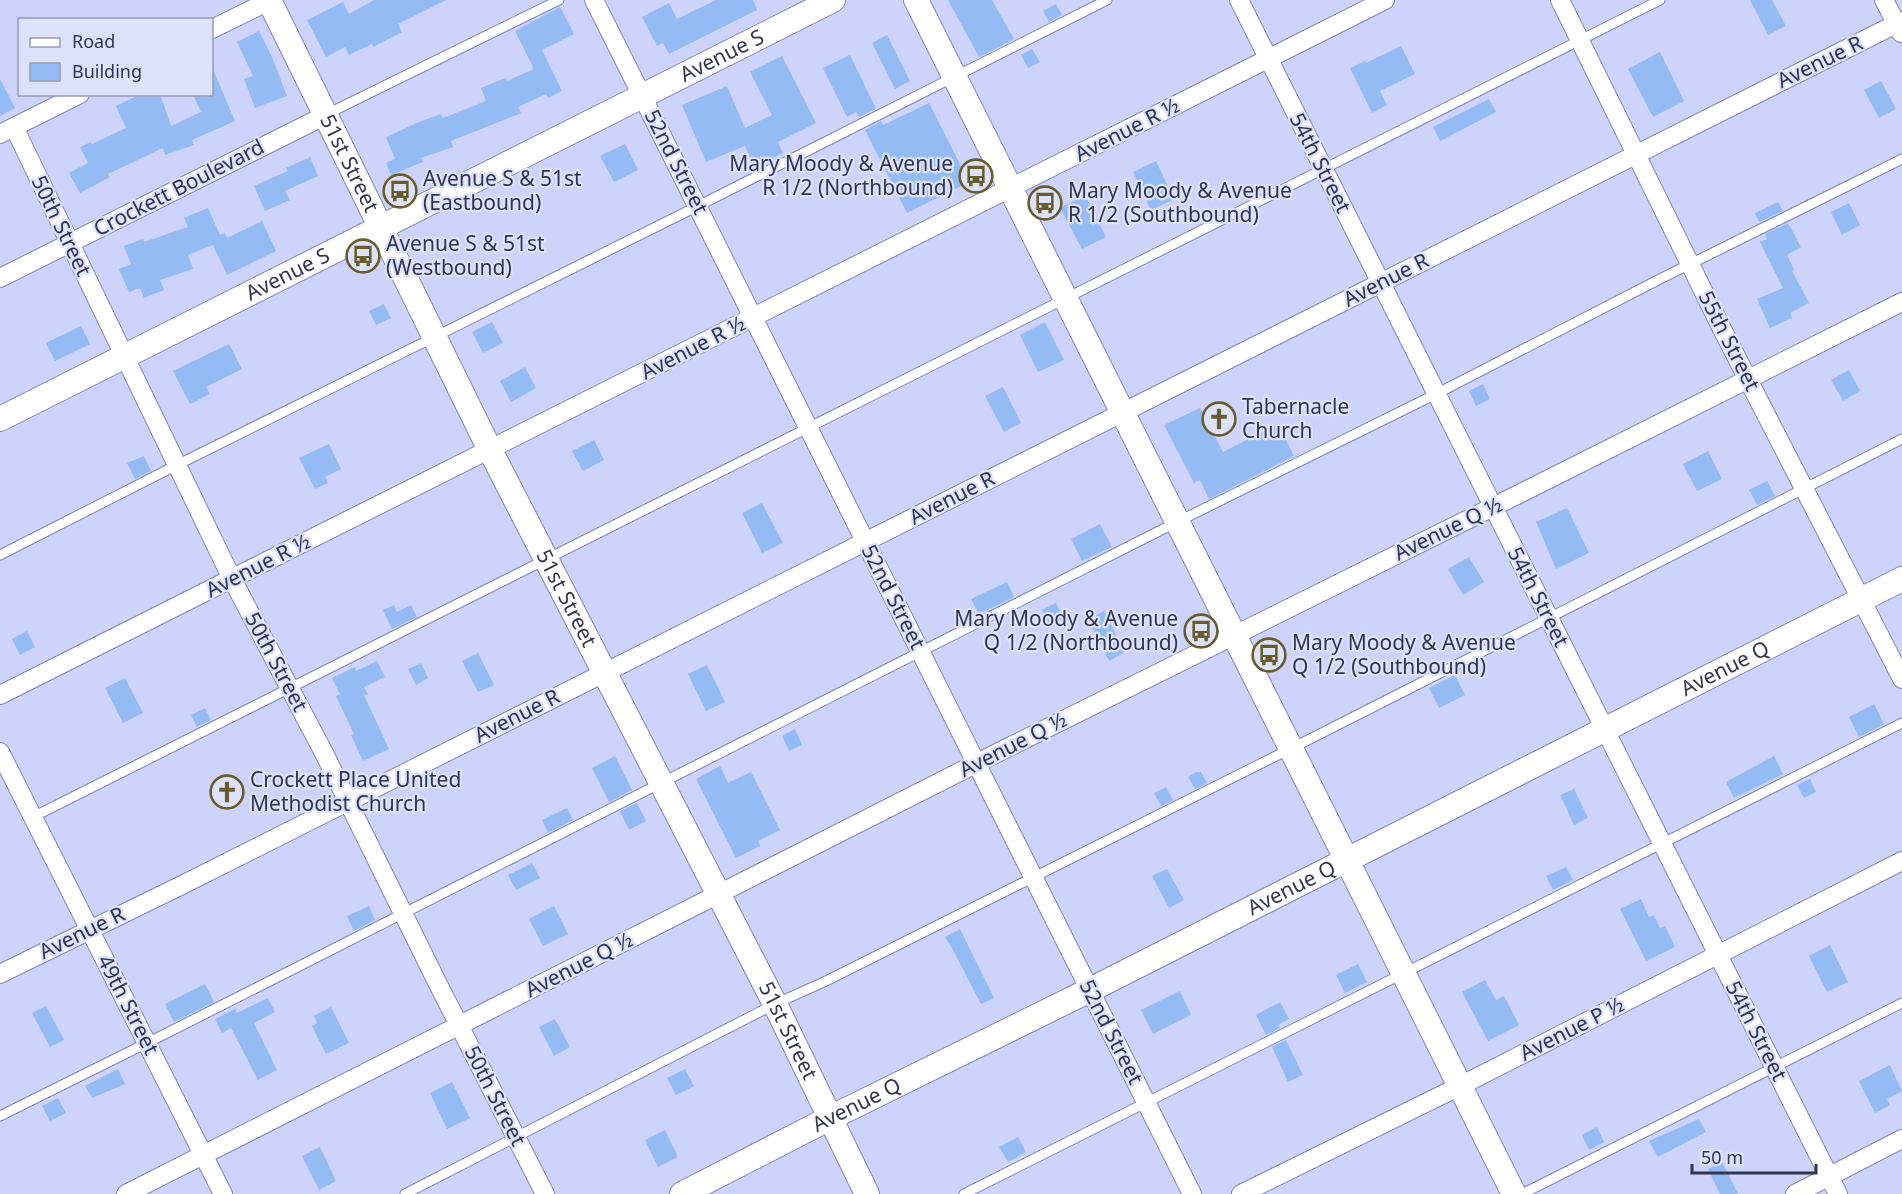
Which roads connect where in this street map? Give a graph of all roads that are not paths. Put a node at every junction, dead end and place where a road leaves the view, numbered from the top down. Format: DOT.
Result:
graph roads {
  1 [pos="270,0"];
  2 [pos="559,0"];
  3 [pos="594,0"];
  4 [pos="833,0"];
  5 [pos="916,0"];
  6 [pos="1107,0"];
  7 [pos="1239,0"];
  8 [pos="1385,0"];
  9 [pos="1560,0"];
  10 [pos="1660,0"];
  11 [pos="1884,0"];
  12 [pos="1900,26"];
  13 [pos="213,28"];
  14 [pos="1580,40"];
  15 [pos="1268,59"];
  16 [pos="955,77"];
  17 [pos="76,96"];
  18 [pos="642,96"];
  19 [pos="326,115"];
  20 [pos="7,131"];
  21 [pos="1636,153"];
  22 [pos="1902,159"];
  23 [pos="1323,169"];
  24 [pos="1011,189"];
  25 [pos="698,206"];
  26 [pos="381,227"];
  27 [pos="70,243"];
  28 [pos="1690,264"];
  29 [pos="0,278"];
  30 [pos="1381,283"];
  31 [pos="1066,298"];
  32 [pos="1902,302"];
  33 [pos="753,318"];
  34 [pos="435,337"];
  35 [pos="124,356"];
  36 [pos="1747,378"];
  37 [pos="1436,394"];
  38 [pos="1123,412"];
  39 [pos="0,419"];
  40 [pos="808,428"];
  41 [pos="1902,439"];
  42 [pos="490,450"];
  43 [pos="177,465"];
  44 [pos="1804,489"];
  45 [pos="1493,507"];
  46 [pos="1178,522"];
  47 [pos="866,542"];
  48 [pos="0,555"];
  49 [pos="545,560"];
  50 [pos="232,579"];
  51 [pos="1902,579"];
  52 [pos="1861,599"];
  53 [pos="1548,617"];
  54 [pos="1234,634"];
  55 [pos="921,652"];
  56 [pos="603,673"];
  57 [pos="1902,679"];
  58 [pos="290,688"];
  59 [pos="0,695"];
  60 [pos="1902,723"];
  61 [pos="1604,729"];
  62 [pos="1291,748"];
  63 [pos="0,752"];
  64 [pos="976,763"];
  65 [pos="661,784"];
  66 [pos="348,801"];
  67 [pos="33,817"];
  68 [pos="1662,844"];
  69 [pos="1347,860"];
  70 [pos="1902,861"];
  71 [pos="1033,876"];
  72 [pos="719,895"];
  73 [pos="403,913"];
  74 [pos="90,930"];
  75 [pos="1718,955"];
  76 [pos="1403,973"];
  77 [pos="0,974"];
  78 [pos="1090,990"];
  79 [pos="1902,1003"];
  80 [pos="775,1004"];
  81 [pos="459,1025"];
  82 [pos="147,1043"];
  83 [pos="1774,1067"];
  84 [pos="1460,1086"];
  85 [pos="1146,1102"];
  86 [pos="0,1116"];
  87 [pos="830,1118"];
  88 [pos="516,1137"];
  89 [pos="1902,1139"];
  90 [pos="203,1155"];
  91 [pos="1829,1177"];
  92 [pos="126,1194"];
  93 [pos="223,1194"];
  94 [pos="405,1194"];
  95 [pos="545,1194"];
  96 [pos="682,1194"];
  97 [pos="867,1194"];
  98 [pos="964,1194"];
  99 [pos="1192,1194"];
  100 [pos="1241,1194"];
  101 [pos="1514,1194"];
  102 [pos="1522,1194"];
  103 [pos="1796,1194"];
  104 [pos="1838,1194"];
  1 -- 13 [label="street"];
  1 -- 19 [label="street, 51st Street"];
  2 -- 19 [label="lane"];
  3 -- 18 [label="street, 52nd Street"];
  4 -- 18 [label="street, Avenue S"];
  5 -- 16 [label="street"];
  6 -- 16 [label="lane"];
  7 -- 15 [label="street, 54th Street"];
  8 -- 15 [label="street, Avenue R ½"];
  9 -- 14 [label="street, 55th Street"];
  10 -- 14 [label="lane"];
  11 -- 12 [label="street"];
  12 -- 21 [label="street, Avenue R"];
  14 -- 21 [label="street, 55th Street"];
  14 -- 23 [label="lane"];
  15 -- 23 [label="street, 54th Street"];
  15 -- 24 [label="street, Avenue R ½"];
  16 -- 24 [label="street"];
  16 -- 25 [label="lane"];
  17 -- 20 [label="street"];
  18 -- 25 [label="street, 52nd Street"];
  18 -- 26 [label="street, Avenue S"];
  19 -- 26 [label="street, 51st Street"];
  19 -- 27 [label="street, Crockett Boulevard"];
  20 -- 27 [label="street, 50th Street"];
  21 -- 28 [label="street, 55th Street"];
  21 -- 30 [label="street, Avenue R"];
  22 -- 28 [label="lane"];
  23 -- 30 [label="street, 54th Street"];
  23 -- 31 [label="lane"];
  24 -- 31 [label="street"];
  24 -- 33 [label="street, Avenue R ½"];
  25 -- 33 [label="street, 52nd Street"];
  25 -- 34 [label="lane"];
  26 -- 34 [label="street, 51st Street"];
  26 -- 35 [label="street, Avenue S"];
  27 -- 29 [label="street, Crockett Boulevard"];
  27 -- 35 [label="street, 50th Street"];
  28 -- 36 [label="street, 55th Street"];
  28 -- 37 [label="lane"];
  30 -- 37 [label="street, 54th Street"];
  30 -- 38 [label="street, Avenue R"];
  31 -- 38 [label="street"];
  31 -- 40 [label="lane"];
  32 -- 36 [label="street, Avenue Q ½"];
  33 -- 40 [label="street, 52nd Street"];
  33 -- 42 [label="street, Avenue R ½"];
  34 -- 42 [label="street, 51st Street"];
  34 -- 43 [label="lane"];
  35 -- 39 [label="street, Avenue S"];
  35 -- 43 [label="street, 50th Street"];
  36 -- 44 [label="street, 55th Street"];
  36 -- 45 [label="street, Avenue Q ½"];
  37 -- 45 [label="street, 54th Street"];
  37 -- 46 [label="lane"];
  38 -- 46 [label="street"];
  38 -- 47 [label="street, Avenue R"];
  40 -- 47 [label="street, 52nd Street"];
  40 -- 49 [label="lane"];
  41 -- 44 [label="lane"];
  42 -- 49 [label="street, 51st Street"];
  42 -- 50 [label="street, Avenue R ½"];
  43 -- 48 [label="lane"];
  43 -- 50 [label="street, 50th Street"];
  44 -- 52 [label="street, 55th Street"];
  44 -- 53 [label="lane"];
  45 -- 53 [label="street, 54th Street"];
  45 -- 54 [label="street, Avenue Q ½"];
  46 -- 54 [label="street"];
  46 -- 55 [label="lane"];
  47 -- 55 [label="street, 52nd Street"];
  47 -- 56 [label="street, Avenue R"];
  49 -- 56 [label="street, 51st Street"];
  49 -- 58 [label="lane"];
  50 -- 58 [label="street, 50th Street"];
  50 -- 59 [label="street, Avenue R ½"];
  51 -- 52 [label="street, Avenue Q"];
  52 -- 57 [label="street, 55th Street"];
  52 -- 61 [label="street, Avenue Q"];
  53 -- 61 [label="street, 54th Street"];
  53 -- 62 [label="lane"];
  54 -- 62 [label="street"];
  54 -- 64 [label="street, Avenue Q ½"];
  55 -- 64 [label="street, 52nd Street"];
  55 -- 65 [label="lane"];
  56 -- 65 [label="street, 51st Street"];
  56 -- 66 [label="street, Avenue R"];
  58 -- 66 [label="street, 50th Street"];
  58 -- 67 [label="lane"];
  60 -- 68 [label="lane"];
  61 -- 68 [label="street, 54th Street"];
  61 -- 69 [label="street, Avenue Q"];
  62 -- 69 [label="street"];
  62 -- 71 [label="lane"];
  63 -- 67 [label="street, 49th Street"];
  64 -- 71 [label="street, 52nd Street"];
  64 -- 72 [label="street, Avenue Q ½"];
  65 -- 72 [label="street, 51st Street"];
  65 -- 73 [label="lane"];
  66 -- 73 [label="street, 50th Street"];
  66 -- 74 [label="street, Avenue R"];
  67 -- 74 [label="street, 49th Street"];
  68 -- 75 [label="street, 54th Street"];
  68 -- 76 [label="lane"];
  69 -- 76 [label="street"];
  69 -- 78 [label="street, Avenue Q"];
  70 -- 75 [label="street, Avenue P ½"];
  71 -- 78 [label="street, 52nd Street"];
  71 -- 80 [label="lane"];
  72 -- 80 [label="street, 51st Street"];
  72 -- 81 [label="street, Avenue Q ½"];
  73 -- 81 [label="street, 50th Street"];
  73 -- 82 [label="lane"];
  74 -- 77 [label="street, Avenue R"];
  74 -- 82 [label="street, 49th Street"];
  75 -- 83 [label="street, 54th Street"];
  75 -- 84 [label="street, Avenue P ½"];
  76 -- 84 [label="street"];
  76 -- 85 [label="lane"];
  78 -- 85 [label="street, 52nd Street"];
  78 -- 87 [label="street, Avenue Q"];
  79 -- 83 [label="lane"];
  80 -- 87 [label="street, 51st Street"];
  80 -- 88 [label="lane"];
  81 -- 88 [label="street, 50th Street"];
  81 -- 90 [label="street, Avenue Q ½"];
  82 -- 86 [label="lane"];
  82 -- 90 [label="street, 49th Street"];
  83 -- 91 [label="street, 54th Street"];
  83 -- 102 [label="lane"];
  84 -- 100 [label="street, Avenue P ½"];
  84 -- 101 [label="street"];
  85 -- 98 [label="lane"];
  85 -- 99 [label="street, 52nd Street"];
  87 -- 96 [label="street, Avenue Q"];
  87 -- 97 [label="street, 51st Street"];
  88 -- 94 [label="lane"];
  88 -- 95 [label="street, 50th Street"];
  89 -- 91 [label="street"];
  90 -- 92 [label="street, Avenue Q ½"];
  90 -- 93 [label="street, 49th Street"];
  91 -- 103 [label="street"];
  91 -- 104 [label="street, 54th Street"];
}
